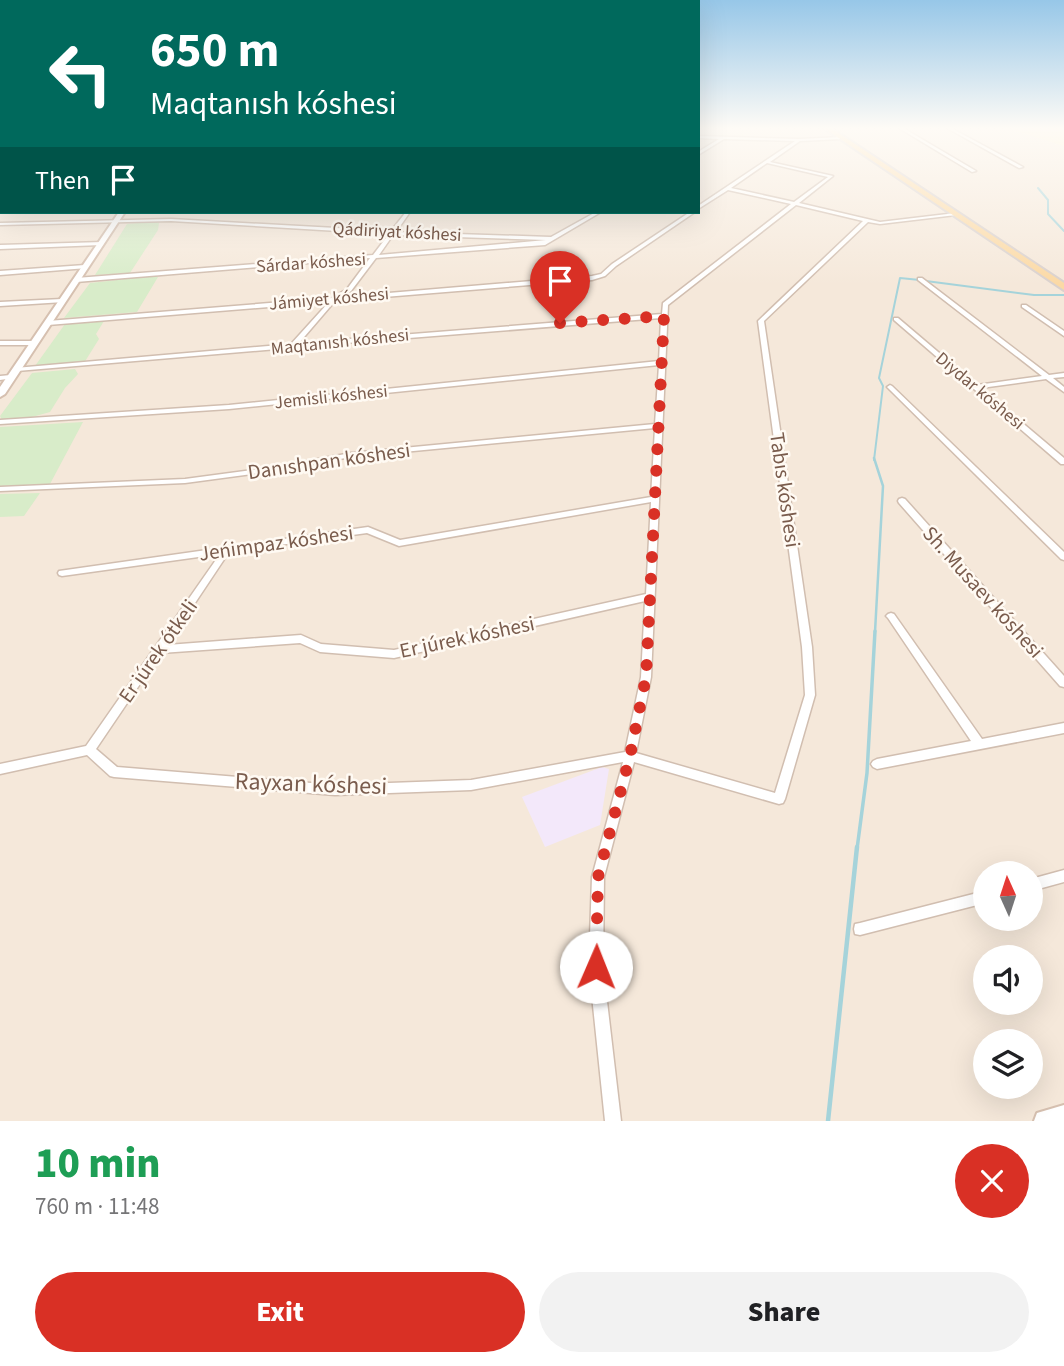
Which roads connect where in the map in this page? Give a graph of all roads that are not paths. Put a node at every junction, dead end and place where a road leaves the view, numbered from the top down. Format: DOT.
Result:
graph roads {
  1 [pos="741,180"];
  2 [pos="826,180"];
  3 [pos="905,180"];
  4 [pos="729,189"];
  5 [pos="795,205"];
  6 [pos="700,207"];
  7 [pos="406,214"];
  8 [pos="596,214"];
  9 [pos="690,214"];
  10 [pos="956,214"];
  11 [pos="120,215"];
  12 [pos="866,220"];
  13 [pos="0,224"];
  14 [pos="391,233"];
  15 [pos="552,239"];
  16 [pos="102,243"];
  17 [pos="0,247"];
  18 [pos="373,258"];
  19 [pos="85,267"];
  20 [pos="0,273"];
  21 [pos="920,279"];
  22 [pos="76,280"];
  23 [pos="1064,287"];
  24 [pos="334,299"];
  25 [pos="62,301"];
  26 [pos="0,304"];
  27 [pos="1024,306"];
  28 [pos="664,316"];
  29 [pos="895,319"];
  30 [pos="48,323"];
  31 [pos="1064,334"];
  32 [pos="0,343"];
  33 [pos="34,343"];
  34 [pos="292,347"];
  35 [pos="661,362"];
  36 [pos="17,369"];
  37 [pos="1064,374"];
  38 [pos="11,377"];
  39 [pos="1046,377"];
  40 [pos="0,378"];
  41 [pos="890,387"];
  42 [pos="976,387"];
  43 [pos="1064,390"];
  44 [pos="0,394"];
  45 [pos="0,422"];
  46 [pos="657,426"];
  47 [pos="1064,462"];
  48 [pos="0,489"];
  49 [pos="653,499"];
  50 [pos="902,501"];
  51 [pos="226,551"];
  52 [pos="1064,557"];
  53 [pos="62,573"];
  54 [pos="649,597"];
  55 [pos="891,616"];
  56 [pos="159,649"];
  57 [pos="1064,683"];
  58 [pos="1064,728"];
  59 [pos="980,745"];
  60 [pos="89,750"];
  61 [pos="630,756"];
  62 [pos="877,764"];
  63 [pos="0,769"];
  64 [pos="1064,876"];
  65 [pos="1043,882"];
  66 [pos="973,900"];
  67 [pos="860,929"];
  68 [pos="1064,1116"];
  69 [pos="613,1121"];
  70 [pos="1045,1121"];
  1 -- 4 [label="street"];
  2 -- 5 [label="street"];
  3 -- 10 [label="main road"];
  4 -- 5 [label="street"];
  4 -- 6 [label="street"];
  5 -- 12 [label="street"];
  5 -- 28 [label="street"];
  7 -- 14 [label="street"];
  8 -- 15 [label="street"];
  9 -- 24 [label="street, Jámiyet kóshesi"];
  10 -- 12 [label="street"];
  10 -- 23 [label="main road"];
  11 -- 13 [label="street, Qádiriyat kóshesi"];
  11 -- 14 [label="street, Qádiriyat kóshesi"];
  11 -- 16 [label="main road"];
  12 -- 61 [label="street, Tabıs kóshesi"];
  14 -- 15 [label="street, Qádiriyat kóshesi"];
  14 -- 18 [label="street"];
  15 -- 18 [label="street, Sárdar kóshesi"];
  16 -- 17 [label="street"];
  16 -- 19 [label="main road"];
  18 -- 22 [label="street, Sárdar kóshesi"];
  18 -- 24 [label="street"];
  19 -- 20 [label="street"];
  19 -- 22 [label="main road"];
  21 -- 39 [label="street"];
  22 -- 25 [label="main road"];
  24 -- 30 [label="street, Jámiyet kóshesi"];
  24 -- 34 [label="street"];
  25 -- 26 [label="street"];
  25 -- 30 [label="main road"];
  27 -- 31 [label="street"];
  28 -- 34 [label="street, Maqtanısh kóshesi"];
  28 -- 35 [label="street"];
  29 -- 42 [label="street, Diydar kóshesi"];
  30 -- 33 [label="main road"];
  32 -- 33 [label="street"];
  33 -- 36 [label="main road"];
  34 -- 36 [label="street, Maqtanısh kóshesi"];
  35 -- 45 [label="street, Jemisli kóshesi"];
  35 -- 46 [label="street"];
  36 -- 38 [label="main road"];
  37 -- 39 [label="street"];
  38 -- 40 [label="street"];
  38 -- 44 [label="main road"];
  39 -- 42 [label="street"];
  39 -- 43 [label="street"];
  41 -- 52 [label="street"];
  42 -- 47 [label="street, Diydar kóshesi"];
  46 -- 48 [label="street, Danıshpan kóshesi"];
  46 -- 49 [label="street"];
  49 -- 51 [label="street, Jeńimpaz kóshesi"];
  49 -- 54 [label="street"];
  50 -- 57 [label="street, Sh. Musaev kóshesi"];
  51 -- 53 [label="street, Jeńimpaz kóshesi"];
  51 -- 56 [label="street, Er júrek ótkeli"];
  54 -- 56 [label="street, Er júrek kóshesi"];
  54 -- 61 [label="street"];
  55 -- 59 [label="street"];
  56 -- 60 [label="street, Er júrek ótkeli"];
  58 -- 59 [label="street"];
  59 -- 62 [label="street"];
  60 -- 61 [label="street, Rayxan kóshesi"];
  60 -- 63 [label="street"];
  61 -- 69 [label="street"];
  64 -- 65 [label="street"];
  66 -- 67 [label="street"];
  68 -- 70 [label="main road"];
}
